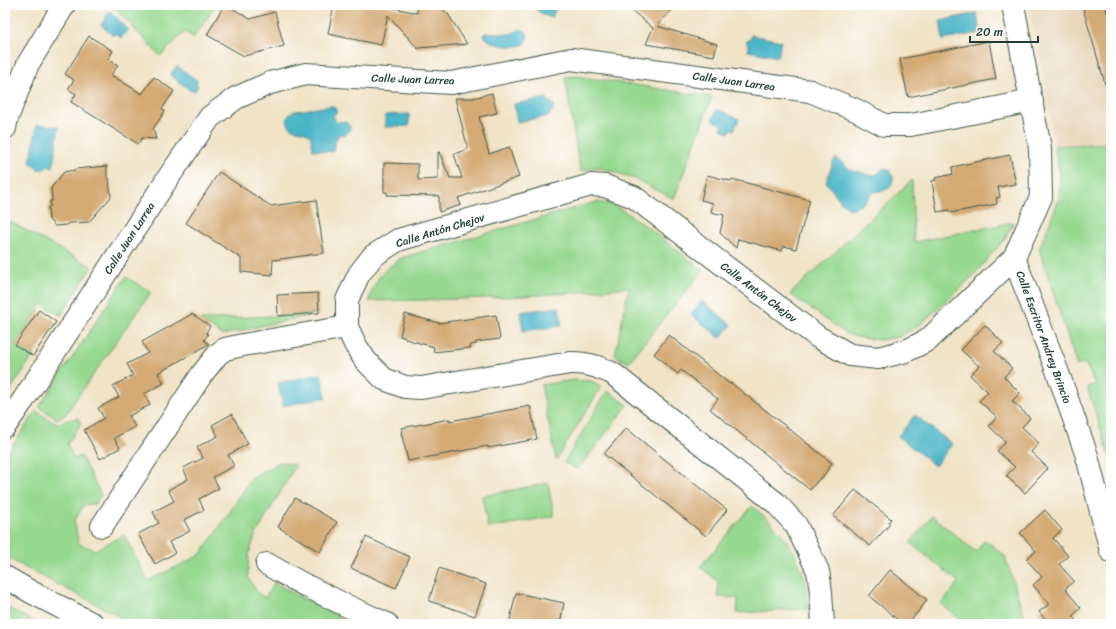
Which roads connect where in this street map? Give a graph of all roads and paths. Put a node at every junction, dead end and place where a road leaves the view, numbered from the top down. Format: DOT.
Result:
graph roads {
  1 [pos="64,5"];
  2 [pos="1014,5"];
  3 [pos="1032,101"];
  4 [pos="5,128"];
  5 [pos="1014,258"];
  6 [pos="347,327"];
  7 [pos="5,426"];
  8 [pos="102,526"];
  9 [pos="1111,551"];
  10 [pos="267,564"];
  11 [pos="5,577"];
  12 [pos="94,624"];
  13 [pos="387,624"];
  14 [pos="823,624"];
  1 -- 4 [label="street"];
  2 -- 3 [label="street, Calle Escritor Andrey Brincio"];
  3 -- 5 [label="street, Calle Escritor Andrey Brincio"];
  3 -- 7 [label="street, Calle Juan Larrea"];
  5 -- 6 [label="street, Calle Antón Chejov"];
  5 -- 9 [label="street, Calle Escritor Andrey Brincio"];
  6 -- 8 [label="street"];
  6 -- 14 [label="street, Calle Antón Chejov"];
  10 -- 13 [label="street"];
  11 -- 12 [label="street"];
}
